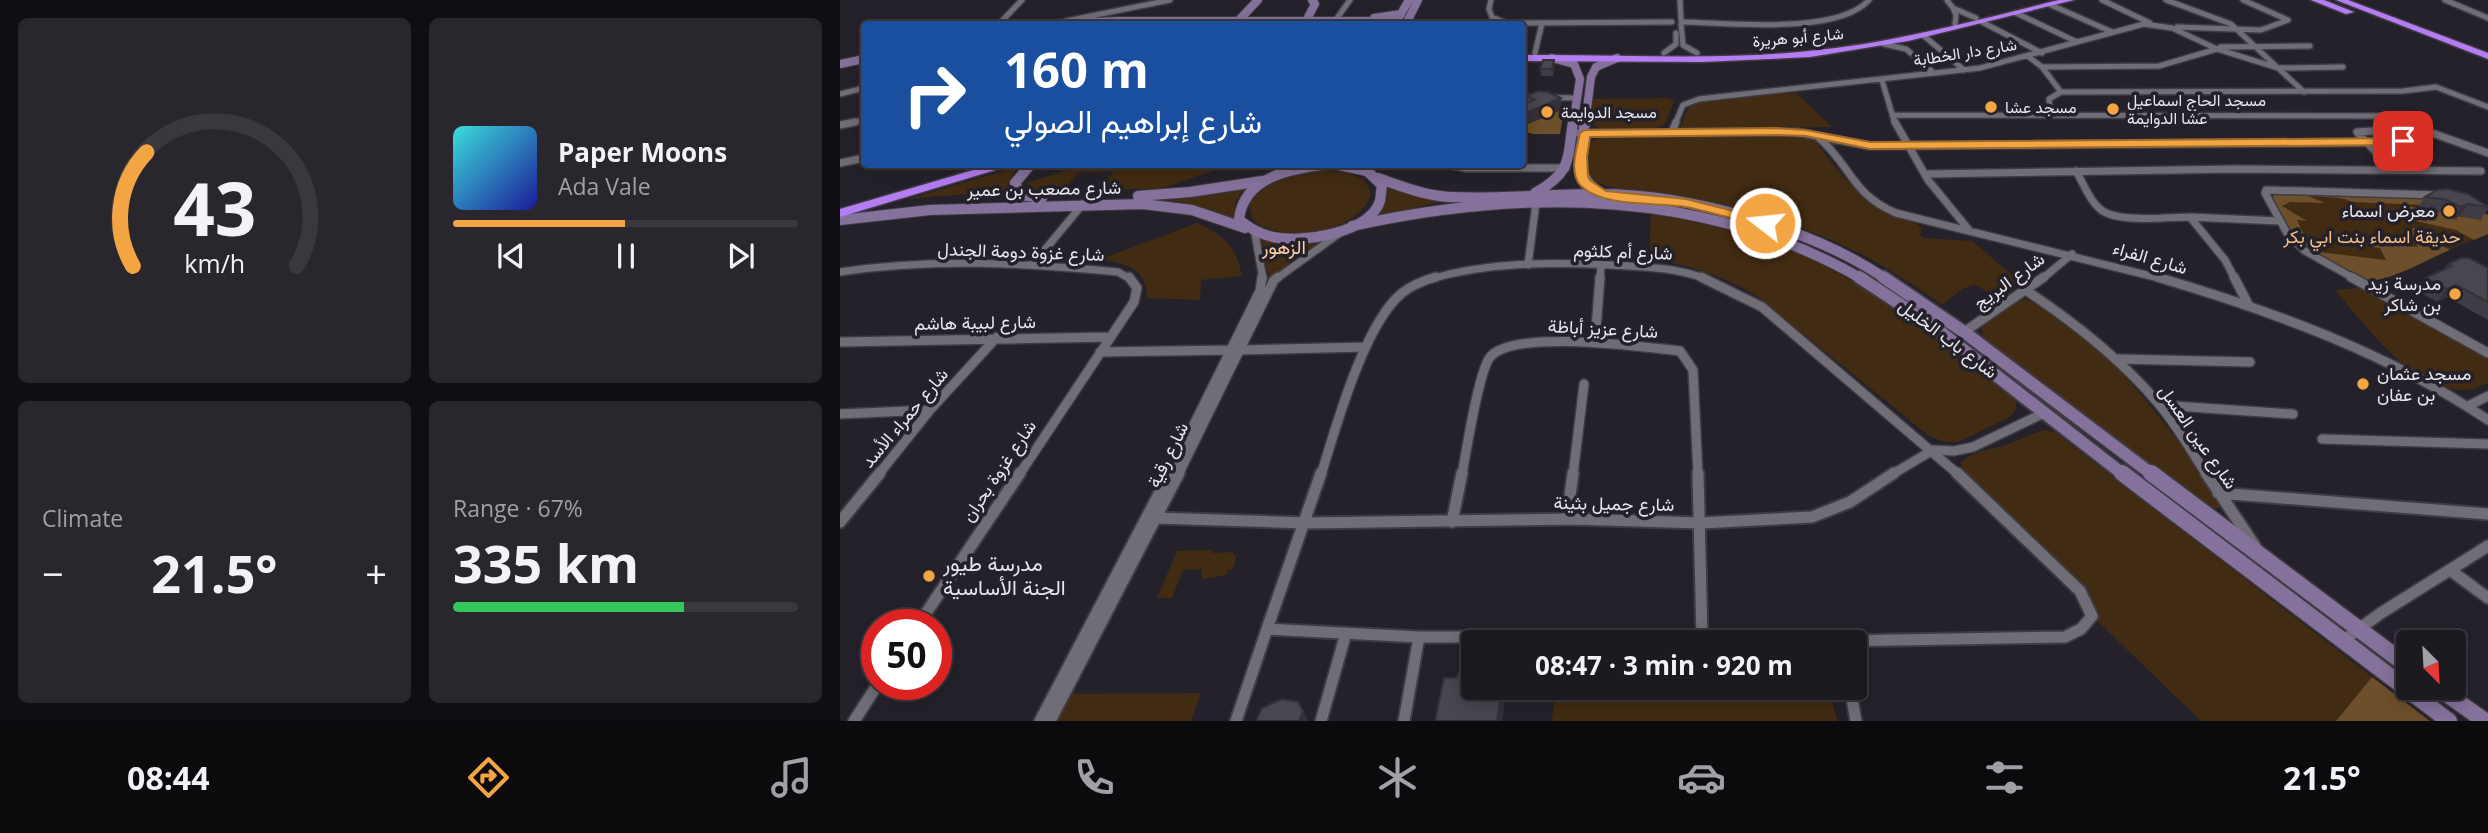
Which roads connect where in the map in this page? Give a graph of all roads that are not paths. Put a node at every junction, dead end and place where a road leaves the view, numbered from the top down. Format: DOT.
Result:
graph roads {
  1 [pos="1022,0"];
  2 [pos="1171,0"];
  3 [pos="1258,0"];
  4 [pos="1312,0"];
  5 [pos="1350,0"];
  6 [pos="1409,0"];
  7 [pos="1418,0"];
  8 [pos="1491,0"];
  9 [pos="1674,0"];
  10 [pos="1680,0"];
  11 [pos="1868,0"];
  12 [pos="1947,0"];
  13 [pos="2070,0"];
  14 [pos="2102,0"];
  15 [pos="2166,0"];
  16 [pos="2243,0"];
  17 [pos="2315,0"];
  18 [pos="2332,0"];
  19 [pos="2340,0"];
  20 [pos="2353,0"];
  21 [pos="2445,0"];
  22 [pos="2050,2"];
  23 [pos="1953,8"];
  24 [pos="2021,10"];
  25 [pos="1401,14"];
  26 [pos="2488,18"];
  27 [pos="1340,20"];
  28 [pos="1979,20"];
  29 [pos="1002,21"];
  30 [pos="1063,21"];
  31 [pos="1238,21"];
  32 [pos="1305,21"];
  33 [pos="1372,21"];
  34 [pos="1397,21"];
  35 [pos="1408,21"];
  36 [pos="1501,21"];
  37 [pos="1678,22"];
  38 [pos="1526,23"];
  39 [pos="1542,23"];
  40 [pos="1955,24"];
  41 [pos="2152,24"];
  42 [pos="2172,28"];
  43 [pos="2237,30"];
  44 [pos="2112,32"];
  45 [pos="2416,34"];
  46 [pos="1923,35"];
  47 [pos="2077,42"];
  48 [pos="1906,44"];
  49 [pos="2309,46"];
  50 [pos="2215,48"];
  51 [pos="2259,48"];
  52 [pos="2463,48"];
  53 [pos="1535,53"];
  54 [pos="1664,53"];
  55 [pos="1697,53"];
  56 [pos="2042,53"];
  57 [pos="2488,54"];
  58 [pos="1526,55"];
  59 [pos="1526,56"];
  60 [pos="2029,57"];
  61 [pos="1548,58"];
  62 [pos="1617,58"];
  63 [pos="861,60"];
  64 [pos="840,64"];
  65 [pos="2042,67"];
  66 [pos="2343,67"];
  67 [pos="2278,68"];
  68 [pos="1965,70"];
  69 [pos="1934,73"];
  70 [pos="1882,80"];
  71 [pos="861,89"];
  72 [pos="2061,92"];
  73 [pos="2304,92"];
  74 [pos="840,94"];
  75 [pos="1526,97"];
  76 [pos="1575,98"];
  77 [pos="2488,107"];
  78 [pos="1892,115"];
  79 [pos="2051,115"];
  80 [pos="2403,116"];
  81 [pos="861,121"];
  82 [pos="840,125"];
  83 [pos="1672,132"];
  84 [pos="1585,133"];
  85 [pos="1572,134"];
  86 [pos="1813,134"];
  87 [pos="2364,141"];
  88 [pos="2422,142"];
  89 [pos="1907,146"];
  90 [pos="2488,153"];
  91 [pos="861,159"];
  92 [pos="840,163"];
  93 [pos="973,168"];
  94 [pos="995,168"];
  95 [pos="1028,168"];
  96 [pos="1289,168"];
  97 [pos="1309,168"];
  98 [pos="1357,168"];
  99 [pos="1369,168"];
  100 [pos="1466,168"];
  101 [pos="1526,168"];
  102 [pos="1526,168"];
  103 [pos="1566,168"];
  104 [pos="2393,170"];
  105 [pos="2481,170"];
  106 [pos="2076,171"];
  107 [pos="1281,173"];
  108 [pos="1926,174"];
  109 [pos="1375,176"];
  110 [pos="1266,180"];
  111 [pos="1602,194"];
  112 [pos="2445,196"];
  113 [pos="1535,198"];
  114 [pos="1083,204"];
  115 [pos="842,213"];
  116 [pos="2190,217"];
  117 [pos="2279,221"];
  118 [pos="1349,228"];
  119 [pos="1969,230"];
  120 [pos="1250,231"];
  121 [pos="2071,254"];
  122 [pos="1033,264"];
  123 [pos="1528,265"];
  124 [pos="1601,266"];
  125 [pos="840,272"];
  126 [pos="2027,291"];
  127 [pos="2249,306"];
  128 [pos="1964,332"];
  129 [pos="997,337"];
  130 [pos="1111,337"];
  131 [pos="840,342"];
  132 [pos="1595,342"];
  133 [pos="1366,347"];
  134 [pos="1236,350"];
  135 [pos="1100,352"];
  136 [pos="2488,353"];
  137 [pos="2118,359"];
  138 [pos="2250,362"];
  139 [pos="1584,384"];
  140 [pos="2488,396"];
  141 [pos="2160,405"];
  142 [pos="2468,406"];
  143 [pos="930,410"];
  144 [pos="2045,413"];
  145 [pos="840,414"];
  146 [pos="2293,414"];
  147 [pos="2488,420"];
  148 [pos="2322,439"];
  149 [pos="2488,444"];
  150 [pos="1933,450"];
  151 [pos="2218,493"];
  152 [pos="2488,514"];
  153 [pos="1157,518"];
  154 [pos="1567,519"];
  155 [pos="840,522"];
  156 [pos="1452,522"];
  157 [pos="1306,523"];
  158 [pos="1701,523"];
  159 [pos="2488,546"];
  160 [pos="2266,561"];
  161 [pos="2450,570"];
  162 [pos="2488,598"];
  163 [pos="929,609"];
  164 [pos="1266,629"];
  165 [pos="1702,630"];
  166 [pos="2357,630"];
  167 [pos="1346,633"];
  168 [pos="1419,637"];
  169 [pos="1461,637"];
  170 [pos="1867,641"];
  171 [pos="2341,642"];
  172 [pos="2396,658"];
  173 [pos="868,700"];
  174 [pos="1852,700"];
  175 [pos="2455,700"];
  176 [pos="854,721"];
  177 [pos="1040,721"];
  178 [pos="1050,721"];
  179 [pos="1236,721"];
  180 [pos="1321,721"];
  181 [pos="1404,721"];
  182 [pos="1856,721"];
  183 [pos="2449,721"];
  184 [pos="2485,721"];
  1 -- 29 [label="street"];
  2 -- 30 [label="street"];
  3 -- 31 [label="street"];
  4 -- 32 [label="main road"];
  5 -- 27 [label="street"];
  6 -- 25 [label="main road"];
  7 -- 35 [label="main road"];
  8 -- 36 [label="street"];
  9 -- 37 [label="street"];
  10 -- 37 [label="street"];
  11 -- 37 [label="street"];
  12 -- 23 [label="street"];
  13 -- 22 [label="highway, شارع أبو هريرة"];
  14 -- 41 [label="street"];
  15 -- 43 [label="street"];
  16 -- 43 [label="street"];
  17 -- 45 [label="highway"];
  18 -- 45 [label="highway"];
  19 -- 52 [label="highway"];
  20 -- 57 [label="highway"];
  21 -- 26 [label="street"];
  22 -- 24 [label="highway, شارع أبو هريرة"];
  22 -- 44 [label="street"];
  23 -- 28 [label="street"];
  23 -- 40 [label="street"];
  24 -- 28 [label="highway, شارع أبو هريرة"];
  24 -- 47 [label="street"];
  25 -- 27 [label="main road"];
  25 -- 34 [label="main road"];
  27 -- 32 [label="main road"];
  27 -- 33 [label="main road"];
  28 -- 40 [label="highway, شارع أبو هريرة"];
  28 -- 46 [label="highway, شارع أبو هريرة"];
  28 -- 56 [label="street"];
  37 -- 39 [label="street"];
  37 -- 54 [label="street"];
  37 -- 55 [label="street"];
  38 -- 39 [label="street"];
  39 -- 53 [label="street"];
  40 -- 55 [label="highway, شارع أبو هريرة"];
  41 -- 42 [label="street, شارع دار الخطابة"];
  41 -- 44 [label="street, شارع دار الخطابة"];
  42 -- 43 [label="street"];
  42 -- 50 [label="street, شارع دار الخطابة"];
  43 -- 51 [label="street"];
  44 -- 47 [label="street, شارع دار الخطابة"];
  45 -- 52 [label="highway"];
  46 -- 48 [label="highway, شارع أبو هريرة"];
  46 -- 68 [label="street"];
  47 -- 56 [label="street, شارع دار الخطابة"];
  48 -- 62 [label="highway, شارع أبو هريرة"];
  48 -- 69 [label="street"];
  49 -- 51 [label="street"];
  50 -- 51 [label="street"];
  50 -- 65 [label="street"];
  50 -- 67 [label="street, شارع دار الخطابة"];
  51 -- 67 [label="street"];
  52 -- 57 [label="highway"];
  53 -- 54 [label="highway, شارع أبو هريرة"];
  53 -- 58 [label="highway, شارع أبو هريرة"];
  54 -- 55 [label="highway, شارع أبو هريرة"];
  56 -- 60 [label="street, شارع دار الخطابة"];
  59 -- 61 [label="highway, شارع أبو هريرة"];
  60 -- 65 [label="street"];
  60 -- 68 [label="street, شارع دار الخطابة"];
  61 -- 62 [label="highway, شارع أبو هريرة"];
  61 -- 76 [label="main road"];
  62 -- 84 [label="main road"];
  63 -- 64 [label="main road"];
  65 -- 72 [label="street"];
  66 -- 67 [label="street"];
  67 -- 73 [label="street, شارع دار الخطابة"];
  68 -- 69 [label="street, شارع دار الخطابة"];
  69 -- 70 [label="street, شارع دار الخطابة"];
  70 -- 78 [label="street"];
  70 -- 83 [label="street, شارع دار الخطابة"];
  71 -- 74 [label="street"];
  72 -- 73 [label="street"];
  72 -- 79 [label="street"];
  73 -- 77 [label="street"];
  75 -- 76 [label="street"];
  76 -- 85 [label="main road"];
  78 -- 79 [label="street"];
  78 -- 89 [label="street"];
  79 -- 80 [label="street"];
  81 -- 82 [label="street"];
  83 -- 84 [label="street"];
  83 -- 86 [label="street"];
  84 -- 85 [label="street"];
  84 -- 111 [label="main road"];
  85 -- 103 [label="main road"];
  86 -- 89 [label="street"];
  86 -- 119 [label="street, شارع الفراء"];
  87 -- 88 [label="street"];
  87 -- 89 [label="street"];
  87 -- 90 [label="street"];
  87 -- 104 [label="street"];
  89 -- 108 [label="street"];
  91 -- 92 [label="street"];
  93 -- 115 [label="highway, شارع مصعب بن عمير"];
  94 -- 115 [label="highway, شارع مصعب بن عمير"];
  95 -- 110 [label="main road"];
  96 -- 107 [label="main road"];
  97 -- 107 [label="main road"];
  98 -- 109 [label="main road, شارع باب الخليل"];
  99 -- 109 [label="main road"];
  100 -- 102 [label="street"];
  101 -- 103 [label="street"];
  103 -- 113 [label="main road"];
  104 -- 105 [label="street"];
  104 -- 106 [label="street"];
  106 -- 108 [label="street"];
  106 -- 116 [label="street"];
  107 -- 110 [label="main road"];
  108 -- 119 [label="street"];
  109 -- 113 [label="main road, شارع باب الخليل"];
  109 -- 118 [label="main road"];
  110 -- 120 [label="main road"];
  111 -- 113 [label="main road, شارع باب الخليل"];
  111 -- 128 [label="main road, شارع باب الخليل"];
  112 -- 117 [label="street"];
  113 -- 118 [label="main road, شارع باب الخليل"];
  113 -- 123 [label="street"];
  113 -- 144 [label="main road, شارع باب الخليل"];
  114 -- 115 [label="main road, شارع مصعب بن عمير"];
  114 -- 120 [label="main road, شارع مصعب بن عمير"];
  114 -- 122 [label="street"];
  116 -- 117 [label="street"];
  116 -- 127 [label="street"];
  117 -- 136 [label="street"];
  118 -- 120 [label="main road, شارع مصعب بن عمير"];
  118 -- 134 [label="street, شارع رقية"];
  119 -- 121 [label="street, شارع الفراء"];
  120 -- 134 [label="street, شارع رقية"];
  121 -- 126 [label="street, شارع البريج"];
  121 -- 127 [label="street, شارع الفراء"];
  122 -- 125 [label="street, شارع غزوة دومة الجندل"];
  122 -- 130 [label="street, شارع غزوة دومة الجندل"];
  123 -- 124 [label="street, شارع أم كلثوم"];
  123 -- 133 [label="street, شارع أم كلثوم"];
  124 -- 132 [label="street"];
  124 -- 150 [label="street, شارع أم كلثوم"];
  126 -- 128 [label="street, شارع البريج"];
  126 -- 137 [label="street, شارع عين العسل"];
  127 -- 142 [label="street, شارع الفراء"];
  128 -- 160 [label="main road, شارع باب الخليل"];
  129 -- 130 [label="street, شارع لبيبة هاشم"];
  129 -- 131 [label="street, شارع لبيبة هاشم"];
  129 -- 143 [label="street, شارع حمراء الأسد"];
  130 -- 135 [label="street, شارع غزوة بحران"];
  132 -- 156 [label="street, شارع عزيز أباظة"];
  132 -- 158 [label="street, شارع عزيز أباظة"];
  133 -- 134 [label="street"];
  133 -- 157 [label="street, شارع أم كلثوم"];
  134 -- 135 [label="street"];
  134 -- 153 [label="street, شارع رقية"];
  134 -- 177 [label="street, شارع رقية"];
  135 -- 163 [label="street, شارع غزوة بحران"];
  137 -- 138 [label="street"];
  137 -- 141 [label="street, شارع عين العسل"];
  139 -- 154 [label="street"];
  140 -- 142 [label="street"];
  141 -- 146 [label="street"];
  141 -- 151 [label="street, شارع عين العسل"];
  142 -- 147 [label="street, شارع الفراء"];
  143 -- 145 [label="street"];
  143 -- 155 [label="street, شارع حمراء الأسد"];
  144 -- 150 [label="street, شارع جميل بثينة"];
  144 -- 171 [label="main road, شارع باب الخليل"];
  148 -- 149 [label="street"];
  150 -- 158 [label="street, شارع جميل بثينة"];
  150 -- 170 [label="street, شارع أم كلثوم"];
  151 -- 152 [label="street"];
  151 -- 160 [label="street, شارع عين العسل"];
  153 -- 157 [label="street, شارع جميل بثينة"];
  153 -- 178 [label="street, شارع رقية"];
  154 -- 156 [label="street, شارع جميل بثينة"];
  154 -- 158 [label="street, شارع جميل بثينة"];
  156 -- 157 [label="street, شارع جميل بثينة"];
  157 -- 164 [label="street, شارع أم كلثوم"];
  158 -- 165 [label="street, شارع عزيز أباظة"];
  159 -- 161 [label="street"];
  160 -- 166 [label="main road, شارع باب الخليل"];
  161 -- 162 [label="street"];
  161 -- 166 [label="street"];
  164 -- 167 [label="street"];
  164 -- 179 [label="street, شارع أم كلثوم"];
  166 -- 171 [label="street"];
  166 -- 172 [label="main road, شارع باب الخليل"];
  167 -- 168 [label="street"];
  167 -- 180 [label="street"];
  168 -- 169 [label="street"];
  168 -- 181 [label="street"];
  171 -- 183 [label="main road, شارع باب الخليل"];
  173 -- 176 [label="street"];
  174 -- 182 [label="street"];
  175 -- 184 [label="street"];
}
